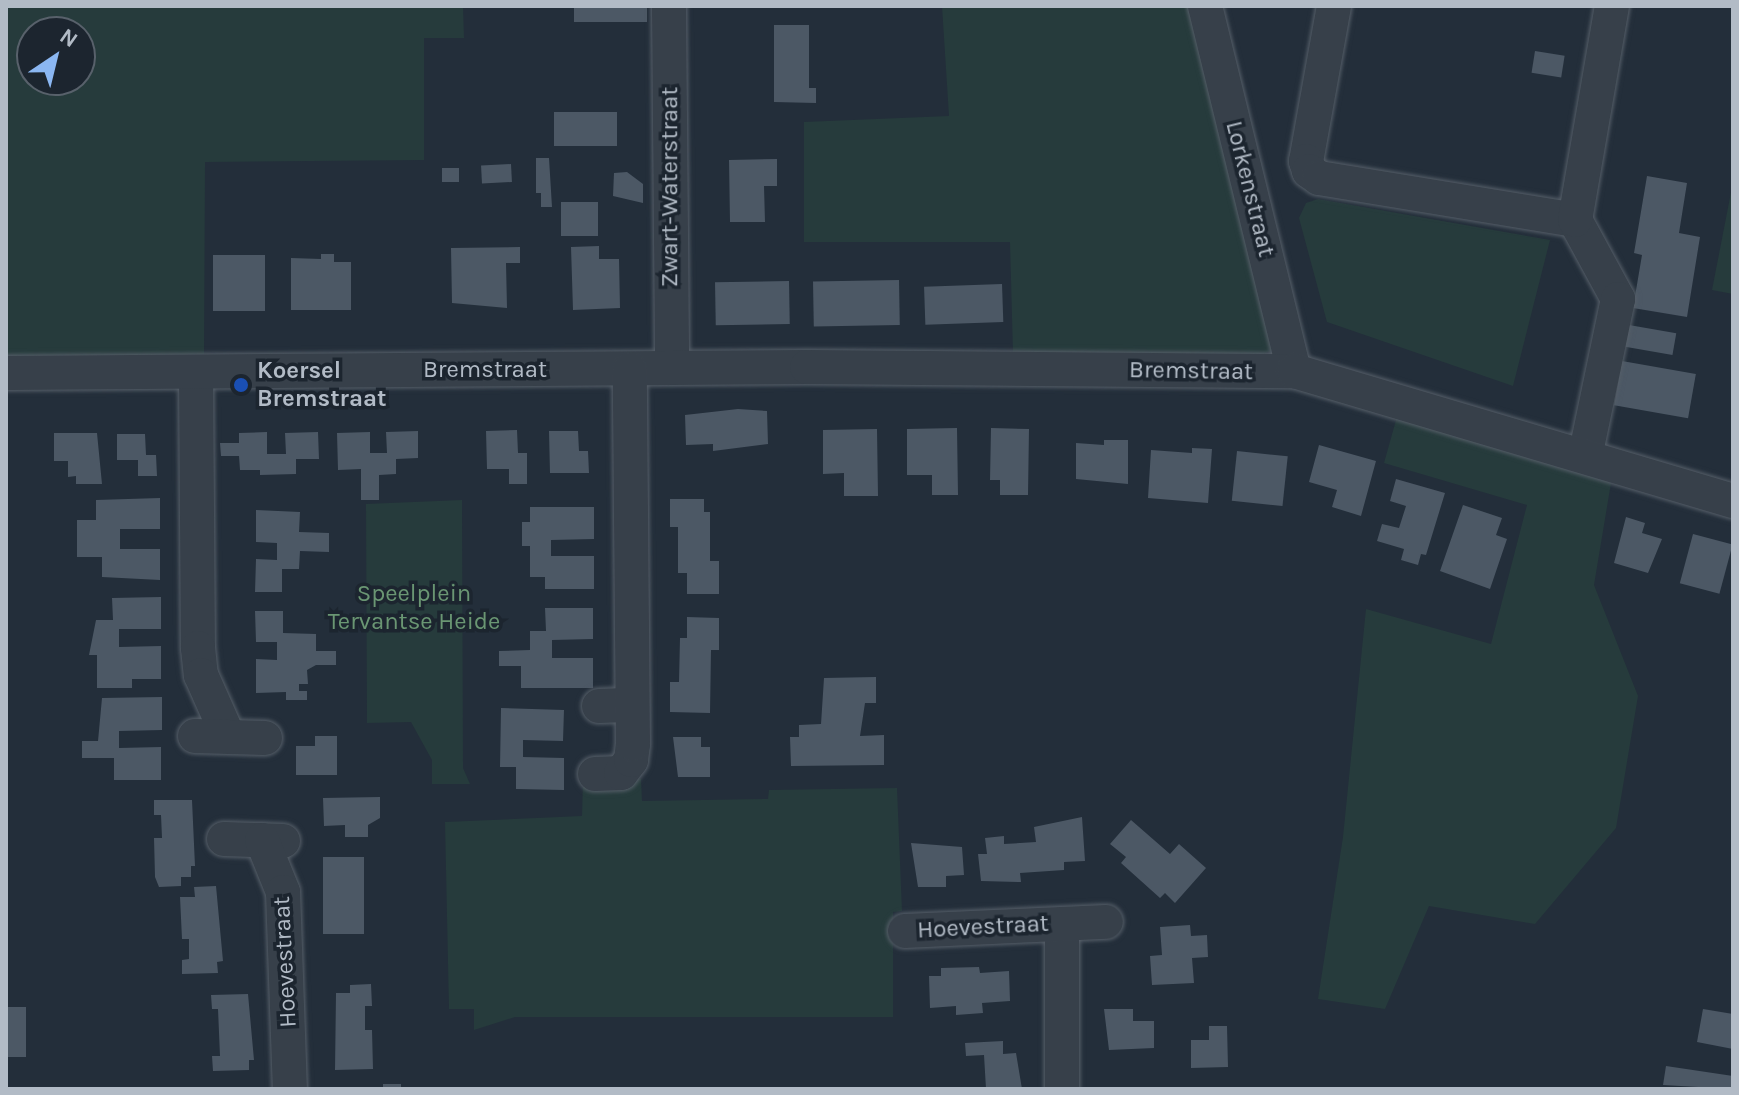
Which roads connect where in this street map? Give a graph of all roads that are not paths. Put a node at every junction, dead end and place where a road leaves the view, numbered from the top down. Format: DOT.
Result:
graph roads {
  1 [pos="669,6"];
  2 [pos="1205,6"];
  3 [pos="1334,6"];
  4 [pos="1612,6"];
  5 [pos="1575,220"];
  6 [pos="672,368"];
  7 [pos="630,369"];
  8 [pos="1294,371"];
  9 [pos="196,372"];
  10 [pos="6,373"];
  11 [pos="1585,457"];
  12 [pos="1733,501"];
  13 [pos="265,738"];
  14 [pos="595,774"];
  15 [pos="224,839"];
  16 [pos="1106,922"];
  17 [pos="1062,924"];
  18 [pos="905,931"];
  19 [pos="290,1089"];
  20 [pos="1062,1089"];
  1 -- 6 [label="street, Zwart-Waterstraat"];
  2 -- 8 [label="street, Lorkenstraat"];
  3 -- 5 [label="street"];
  4 -- 5 [label="street"];
  5 -- 11 [label="street"];
  6 -- 7 [label="street, Bremstraat"];
  6 -- 8 [label="street, Bremstraat"];
  7 -- 9 [label="street, Bremstraat"];
  7 -- 14 [label="street"];
  8 -- 11 [label="street, Bremstraat"];
  9 -- 10 [label="street, Bremstraat"];
  9 -- 13 [label="street"];
  11 -- 12 [label="street, Bremstraat"];
  15 -- 19 [label="street, Hoevestraat"];
  16 -- 17 [label="street, Hoevestraat"];
  17 -- 18 [label="street, Hoevestraat"];
  17 -- 20 [label="street, Hoevestraat"];
}
